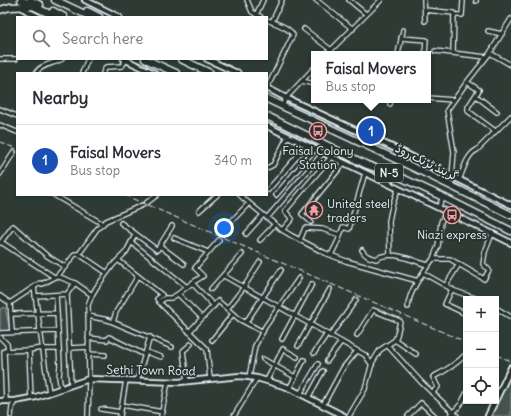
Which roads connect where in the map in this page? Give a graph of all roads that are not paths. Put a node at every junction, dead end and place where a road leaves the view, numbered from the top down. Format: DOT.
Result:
graph roads {
  1 [pos="55,0"];
  2 [pos="64,0"];
  3 [pos="85,0"];
  4 [pos="247,0"];
  5 [pos="263,0"];
  6 [pos="282,0"];
  7 [pos="316,0"];
  8 [pos="349,0"];
  9 [pos="380,0"];
  10 [pos="424,0"];
  11 [pos="463,1"];
  12 [pos="21,3"];
  13 [pos="32,3"];
  14 [pos="0,10"];
  15 [pos="425,10"];
  16 [pos="366,14"];
  17 [pos="256,15"];
  18 [pos="455,15"];
  19 [pos="37,16"];
  20 [pos="54,16"];
  21 [pos="62,16"];
  22 [pos="89,16"];
  23 [pos="97,16"];
  24 [pos="117,16"];
  25 [pos="511,19"];
  26 [pos="268,20"];
  27 [pos="425,21"];
  28 [pos="272,22"];
  29 [pos="304,29"];
  30 [pos="353,29"];
  31 [pos="402,30"];
  32 [pos="488,32"];
  33 [pos="502,34"];
  34 [pos="401,38"];
  35 [pos="331,50"];
  36 [pos="399,51"];
  37 [pos="426,51"];
  38 [pos="435,52"];
  39 [pos="490,53"];
  40 [pos="453,54"];
  41 [pos="486,57"];
  42 [pos="0,59"];
  43 [pos="16,59"];
  44 [pos="61,60"];
  45 [pos="88,60"];
  46 [pos="125,60"];
  47 [pos="127,60"];
  48 [pos="147,60"];
  49 [pos="182,60"];
  50 [pos="209,60"];
  51 [pos="511,65"];
  52 [pos="311,71"];
  53 [pos="36,72"];
  54 [pos="82,72"];
  55 [pos="104,72"];
  56 [pos="152,72"];
  57 [pos="174,72"];
  58 [pos="208,72"];
  59 [pos="235,72"];
  60 [pos="302,81"];
  61 [pos="466,82"];
  62 [pos="311,83"];
  63 [pos="268,86"];
  64 [pos="268,89"];
  65 [pos="476,96"];
  66 [pos="286,98"];
  67 [pos="431,98"];
  68 [pos="268,99"];
  69 [pos="454,100"];
  70 [pos="282,106"];
  71 [pos="0,109"];
  72 [pos="497,112"];
  73 [pos="16,116"];
  74 [pos="268,116"];
  75 [pos="511,116"];
  76 [pos="0,125"];
  77 [pos="268,126"];
  78 [pos="296,130"];
  79 [pos="495,131"];
  80 [pos="16,132"];
  81 [pos="290,137"];
  82 [pos="307,145"];
  83 [pos="315,149"];
  84 [pos="14,152"];
  85 [pos="323,153"];
  86 [pos="331,157"];
  87 [pos="412,158"];
  88 [pos="344,163"];
  89 [pos="406,164"];
  90 [pos="368,165"];
  91 [pos="268,168"];
  92 [pos="0,172"];
  93 [pos="366,174"];
  94 [pos="398,176"];
  95 [pos="452,177"];
  96 [pos="459,180"];
  97 [pos="386,183"];
  98 [pos="398,189"];
  99 [pos="268,190"];
  100 [pos="276,195"];
  101 [pos="56,196"];
  102 [pos="156,196"];
  103 [pos="216,196"];
  104 [pos="241,196"];
  105 [pos="443,197"];
  106 [pos="249,203"];
  107 [pos="511,205"];
  108 [pos="438,208"];
  109 [pos="199,211"];
  110 [pos="446,211"];
  111 [pos="263,215"];
  112 [pos="511,215"];
  113 [pos="267,218"];
  114 [pos="310,222"];
  115 [pos="495,222"];
  116 [pos="103,224"];
  117 [pos="121,224"];
  118 [pos="275,224"];
  119 [pos="228,225"];
  120 [pos="172,226"];
  121 [pos="282,230"];
  122 [pos="487,231"];
  123 [pos="511,231"];
  124 [pos="135,234"];
  125 [pos="246,234"];
  126 [pos="492,234"];
  127 [pos="340,235"];
  128 [pos="174,238"];
  129 [pos="219,240"];
  130 [pos="260,240"];
  131 [pos="300,240"];
  132 [pos="131,242"];
  133 [pos="0,243"];
  134 [pos="511,243"];
  135 [pos="160,246"];
  136 [pos="362,250"];
  137 [pos="208,252"];
  138 [pos="79,254"];
  139 [pos="242,254"];
  140 [pos="331,255"];
  141 [pos="390,255"];
  142 [pos="433,259"];
  143 [pos="118,260"];
  144 [pos="260,262"];
  145 [pos="184,264"];
  146 [pos="459,264"];
  147 [pos="428,265"];
  148 [pos="65,267"];
  149 [pos="281,270"];
  150 [pos="423,272"];
  151 [pos="107,273"];
  152 [pos="56,276"];
  153 [pos="138,276"];
  154 [pos="224,276"];
  155 [pos="299,278"];
  156 [pos="418,281"];
  157 [pos="75,283"];
  158 [pos="192,283"];
  159 [pos="312,284"];
  160 [pos="446,285"];
  161 [pos="34,287"];
  162 [pos="187,287"];
  163 [pos="244,287"];
  164 [pos="211,289"];
  165 [pos="330,289"];
  166 [pos="452,289"];
  167 [pos="68,294"];
  168 [pos="178,294"];
  169 [pos="56,295"];
  170 [pos="92,295"];
  171 [pos="0,296"];
  172 [pos="36,296"];
  173 [pos="469,296"];
  174 [pos="263,298"];
  175 [pos="356,300"];
  176 [pos="159,302"];
  177 [pos="10,303"];
  178 [pos="214,306"];
  179 [pos="279,306"];
  180 [pos="408,308"];
  181 [pos="227,309"];
  182 [pos="499,310"];
  183 [pos="57,313"];
  184 [pos="463,313"];
  185 [pos="11,314"];
  186 [pos="38,314"];
  187 [pos="233,314"];
  188 [pos="88,316"];
  189 [pos="295,316"];
  190 [pos="511,317"];
  191 [pos="202,318"];
  192 [pos="112,322"];
  193 [pos="246,322"];
  194 [pos="310,324"];
  195 [pos="40,331"];
  196 [pos="58,331"];
  197 [pos="12,332"];
  198 [pos="190,332"];
  199 [pos="263,332"];
  200 [pos="0,333"];
  201 [pos="329,335"];
  202 [pos="357,335"];
  203 [pos="0,337"];
  204 [pos="150,337"];
  205 [pos="88,338"];
  206 [pos="282,339"];
  207 [pos="212,340"];
  208 [pos="395,340"];
  209 [pos="341,342"];
  210 [pos="190,344"];
  211 [pos="387,345"];
  212 [pos="298,346"];
  213 [pos="88,347"];
  214 [pos="172,347"];
  215 [pos="59,348"];
  216 [pos="70,348"];
  217 [pos="43,349"];
  218 [pos="29,350"];
  219 [pos="357,351"];
  220 [pos="4,352"];
  221 [pos="314,353"];
  222 [pos="88,354"];
  223 [pos="145,354"];
  224 [pos="416,354"];
  225 [pos="105,355"];
  226 [pos="161,357"];
  227 [pos="297,357"];
  228 [pos="463,357"];
  229 [pos="263,359"];
  230 [pos="304,360"];
  231 [pos="327,361"];
  232 [pos="318,364"];
  233 [pos="275,365"];
  234 [pos="372,365"];
  235 [pos="2,367"];
  236 [pos="511,368"];
  237 [pos="323,371"];
  238 [pos="296,376"];
  239 [pos="249,377"];
  240 [pos="257,378"];
  241 [pos="89,379"];
  242 [pos="126,380"];
  243 [pos="210,380"];
  244 [pos="267,380"];
  245 [pos="137,381"];
  246 [pos="168,382"];
  247 [pos="187,382"];
  248 [pos="71,385"];
  249 [pos="289,388"];
  250 [pos="61,389"];
  251 [pos="49,393"];
  252 [pos="432,393"];
  253 [pos="300,394"];
  254 [pos="499,394"];
  255 [pos="31,398"];
  256 [pos="308,398"];
  257 [pos="15,400"];
  258 [pos="463,400"];
  259 [pos="0,401"];
  260 [pos="6,401"];
  261 [pos="494,404"];
  262 [pos="122,405"];
  263 [pos="323,405"];
  264 [pos="101,409"];
  265 [pos="453,413"];
  266 [pos="120,414"];
  267 [pos="162,414"];
  268 [pos="10,416"];
  269 [pos="88,416"];
  270 [pos="234,416"];
  271 [pos="344,416"];
  272 [pos="349,416"];
  273 [pos="408,416"];
  274 [pos="435,416"];
  275 [pos="450,416"];
  276 [pos="457,416"];
  277 [pos="488,416"];
  1 -- 22 [label="highway"];
  2 -- 23 [label="highway"];
  3 -- 24 [label="street"];
  4 -- 17 [label="street"];
  5 -- 17 [label="street"];
  6 -- 28 [label="street"];
  7 -- 30 [label="street"];
  8 -- 16 [label="street"];
  9 -- 16 [label="street"];
  10 -- 15 [label="street"];
  11 -- 18 [label="street"];
  12 -- 13 [label="highway"];
  12 -- 14 [label="highway"];
  12 -- 19 [label="street"];
  13 -- 20 [label="highway"];
  13 -- 21 [label="highway"];
  15 -- 18 [label="street"];
  15 -- 27 [label="street"];
  16 -- 30 [label="street"];
  18 -- 40 [label="street"];
  25 -- 33 [label="street"];
  26 -- 28 [label="street"];
  28 -- 63 [label="street"];
  29 -- 35 [label="street"];
  30 -- 35 [label="street"];
  31 -- 34 [label="street"];
  32 -- 33 [label="street"];
  33 -- 39 [label="street"];
  34 -- 36 [label="street"];
  34 -- 37 [label="street"];
  38 -- 40 [label="street"];
  39 -- 41 [label="street"];
  39 -- 51 [label="street"];
  40 -- 41 [label="street"];
  41 -- 61 [label="street"];
  42 -- 43 [label="street"];
  44 -- 53 [label="street"];
  45 -- 54 [label="street"];
  46 -- 55 [label="street"];
  47 -- 56 [label="street"];
  48 -- 57 [label="highway"];
  49 -- 58 [label="highway"];
  50 -- 59 [label="street"];
  52 -- 60 [label="street"];
  60 -- 62 [label="street"];
  60 -- 66 [label="street"];
  61 -- 65 [label="street"];
  61 -- 69 [label="street"];
  64 -- 66 [label="street"];
  65 -- 72 [label="street"];
  65 -- 79 [label="street"];
  66 -- 70 [label="street"];
  66 -- 87 [label="street"];
  67 -- 69 [label="street"];
  68 -- 70 [label="highway, گرینڈ ٹرنک روڈ / N-5"];
  69 -- 95 [label="street"];
  70 -- 89 [label="highway, گرینڈ ٹرنک روڈ / N-5"];
  71 -- 73 [label="street"];
  74 -- 78 [label="highway, گرینڈ ٹرنک روڈ / N-5"];
  75 -- 79 [label="street"];
  76 -- 80 [label="street"];
  77 -- 81 [label="street"];
  78 -- 81 [label="street"];
  78 -- 90 [label="highway, گرینڈ ٹرنک روڈ / N-5"];
  79 -- 96 [label="street"];
  81 -- 82 [label="street"];
  81 -- 91 [label="street"];
  82 -- 83 [label="street"];
  82 -- 99 [label="street"];
  83 -- 85 [label="street"];
  83 -- 100 [label="street"];
  84 -- 92 [label="street"];
  85 -- 86 [label="street"];
  85 -- 113 [label="street"];
  86 -- 88 [label="street"];
  86 -- 121 [label="street"];
  87 -- 89 [label="street"];
  87 -- 95 [label="street"];
  88 -- 93 [label="street"];
  88 -- 114 [label="street"];
  89 -- 112 [label="highway, گرینڈ ٹرنک روڈ / N-5"];
  90 -- 93 [label="street"];
  90 -- 94 [label="highway, گرینڈ ٹرنک روڈ / N-5"];
  93 -- 97 [label="street"];
  93 -- 127 [label="street"];
  94 -- 97 [label="street"];
  94 -- 105 [label="highway, گرینڈ ٹرنک روڈ / N-5"];
  95 -- 96 [label="street"];
  96 -- 107 [label="street"];
  97 -- 98 [label="street"];
  98 -- 108 [label="street"];
  98 -- 141 [label="street"];
  101 -- 116 [label="street"];
  102 -- 116 [label="street"];
  103 -- 109 [label="street"];
  104 -- 106 [label="street"];
  105 -- 108 [label="street"];
  105 -- 115 [label="highway, گرینڈ ٹرنک روڈ / N-5"];
  106 -- 111 [label="street"];
  106 -- 119 [label="street"];
  108 -- 110 [label="street"];
  110 -- 122 [label="street"];
  110 -- 142 [label="street"];
  111 -- 113 [label="street"];
  111 -- 125 [label="street"];
  113 -- 118 [label="street"];
  115 -- 122 [label="street"];
  115 -- 123 [label="highway, گرینڈ ٹرنک روڈ / N-5"];
  116 -- 138 [label="street"];
  117 -- 124 [label="street"];
  118 -- 121 [label="street"];
  118 -- 130 [label="street"];
  120 -- 135 [label="street"];
  121 -- 131 [label="street"];
  122 -- 126 [label="street"];
  124 -- 132 [label="street"];
  124 -- 135 [label="street"];
  126 -- 134 [label="street"];
  126 -- 146 [label="street"];
  127 -- 131 [label="street"];
  127 -- 140 [label="street"];
  128 -- 137 [label="street"];
  129 -- 137 [label="street"];
  131 -- 140 [label="street"];
  132 -- 143 [label="street"];
  132 -- 162 [label="street"];
  133 -- 148 [label="street"];
  133 -- 152 [label="street"];
  135 -- 145 [label="street"];
  136 -- 141 [label="street"];
  137 -- 158 [label="street"];
  138 -- 148 [label="street"];
  138 -- 151 [label="street"];
  139 -- 154 [label="street"];
  140 -- 156 [label="street"];
  141 -- 147 [label="street"];
  142 -- 146 [label="street"];
  142 -- 147 [label="street"];
  143 -- 151 [label="street"];
  143 -- 153 [label="street"];
  144 -- 163 [label="street"];
  146 -- 160 [label="street"];
  147 -- 150 [label="street"];
  148 -- 152 [label="street"];
  149 -- 174 [label="street"];
  150 -- 156 [label="street"];
  150 -- 160 [label="street"];
  151 -- 170 [label="street"];
  152 -- 157 [label="street"];
  152 -- 161 [label="street"];
  153 -- 176 [label="street"];
  153 -- 192 [label="street"];
  154 -- 163 [label="street"];
  154 -- 164 [label="street"];
  155 -- 179 [label="street"];
  156 -- 180 [label="street"];
  157 -- 167 [label="street"];
  157 -- 170 [label="street"];
  158 -- 162 [label="street"];
  158 -- 178 [label="street"];
  159 -- 189 [label="street"];
  160 -- 166 [label="street"];
  161 -- 172 [label="street"];
  161 -- 177 [label="street"];
  162 -- 168 [label="street"];
  163 -- 174 [label="street"];
  163 -- 181 [label="street"];
  165 -- 194 [label="street"];
  166 -- 173 [label="street"];
  166 -- 184 [label="street"];
  167 -- 169 [label="street"];
  167 -- 216 [label="street"];
  168 -- 176 [label="street"];
  168 -- 191 [label="street"];
  169 -- 172 [label="street"];
  169 -- 183 [label="street"];
  170 -- 188 [label="street"];
  171 -- 177 [label="street"];
  172 -- 186 [label="street"];
  174 -- 179 [label="street"];
  174 -- 193 [label="street"];
  175 -- 201 [label="street"];
  176 -- 198 [label="street"];
  177 -- 185 [label="street"];
  178 -- 181 [label="street"];
  178 -- 191 [label="street"];
  179 -- 189 [label="street"];
  179 -- 199 [label="street"];
  181 -- 187 [label="street"];
  182 -- 190 [label="street"];
  183 -- 186 [label="street"];
  183 -- 196 [label="street"];
  185 -- 186 [label="street"];
  185 -- 197 [label="street"];
  186 -- 195 [label="street"];
  187 -- 193 [label="street"];
  187 -- 207 [label="street"];
  188 -- 192 [label="street"];
  188 -- 205 [label="street"];
  189 -- 194 [label="street"];
  189 -- 206 [label="street"];
  191 -- 198 [label="street"];
  192 -- 204 [label="street"];
  193 -- 199 [label="street"];
  194 -- 201 [label="street"];
  194 -- 212 [label="street"];
  195 -- 196 [label="street"];
  195 -- 197 [label="street"];
  195 -- 217 [label="street"];
  196 -- 215 [label="street"];
  197 -- 200 [label="street"];
  198 -- 243 [label="street"];
  199 -- 239 [label="street"];
  201 -- 209 [label="street"];
  201 -- 221 [label="street"];
  202 -- 208 [label="street"];
  203 -- 220 [label="street"];
  204 -- 214 [label="street"];
  204 -- 223 [label="street"];
  205 -- 213 [label="street"];
  205 -- 223 [label="street"];
  208 -- 211 [label="street"];
  208 -- 224 [label="street"];
  209 -- 219 [label="street"];
  209 -- 231 [label="street"];
  210 -- 247 [label="street"];
  211 -- 234 [label="street"];
  211 -- 252 [label="street"];
  213 -- 216 [label="street"];
  213 -- 222 [label="street"];
  215 -- 217 [label="street"];
  215 -- 250 [label="street"];
  216 -- 248 [label="street"];
  217 -- 218 [label="street"];
  217 -- 251 [label="street"];
  218 -- 220 [label="street"];
  218 -- 255 [label="street"];
  219 -- 234 [label="street"];
  219 -- 263 [label="street"];
  220 -- 235 [label="street"];
  222 -- 225 [label="street"];
  222 -- 241 [label="street"];
  223 -- 226 [label="street"];
  223 -- 245 [label="street"];
  227 -- 233 [label="street"];
  228 -- 252 [label="street"];
  229 -- 233 [label="street"];
  230 -- 238 [label="street"];
  232 -- 253 [label="street"];
  233 -- 238 [label="street"];
  233 -- 244 [label="street"];
  234 -- 272 [label="street"];
  235 -- 260 [label="street"];
  236 -- 254 [label="street"];
  237 -- 256 [label="street"];
  238 -- 249 [label="street"];
  239 -- 240 [label="street, Sethi Town Road"];
  239 -- 243 [label="street, Sethi Town Road"];
  240 -- 244 [label="street, Sethi Town Road"];
  240 -- 270 [label="street"];
  241 -- 242 [label="street, Sethi Town Road"];
  241 -- 248 [label="street, Sethi Town Road"];
  241 -- 269 [label="street"];
  242 -- 245 [label="street, Sethi Town Road"];
  242 -- 262 [label="street"];
  243 -- 247 [label="street, Sethi Town Road"];
  244 -- 249 [label="street, Sethi Town Road"];
  245 -- 246 [label="street, Sethi Town Road"];
  246 -- 247 [label="street, Sethi Town Road"];
  246 -- 267 [label="street"];
  248 -- 250 [label="street, Sethi Town Road"];
  249 -- 253 [label="street, Sethi Town Road"];
  250 -- 251 [label="street, Sethi Town Road"];
  251 -- 255 [label="street, Sethi Town Road"];
  252 -- 265 [label="street"];
  253 -- 256 [label="street, Sethi Town Road"];
  255 -- 257 [label="street, Sethi Town Road"];
  256 -- 263 [label="street, Sethi Town Road"];
  257 -- 260 [label="street, Sethi Town Road"];
  257 -- 268 [label="street"];
  258 -- 265 [label="street"];
  259 -- 260 [label="street, Sethi Town Road"];
  261 -- 277 [label="street"];
  262 -- 266 [label="street"];
  262 -- 267 [label="street"];
  263 -- 271 [label="street, Sethi Town Road"];
  264 -- 266 [label="street"];
  265 -- 275 [label="street"];
  265 -- 276 [label="street"];
  273 -- 274 [label="street"];
}
